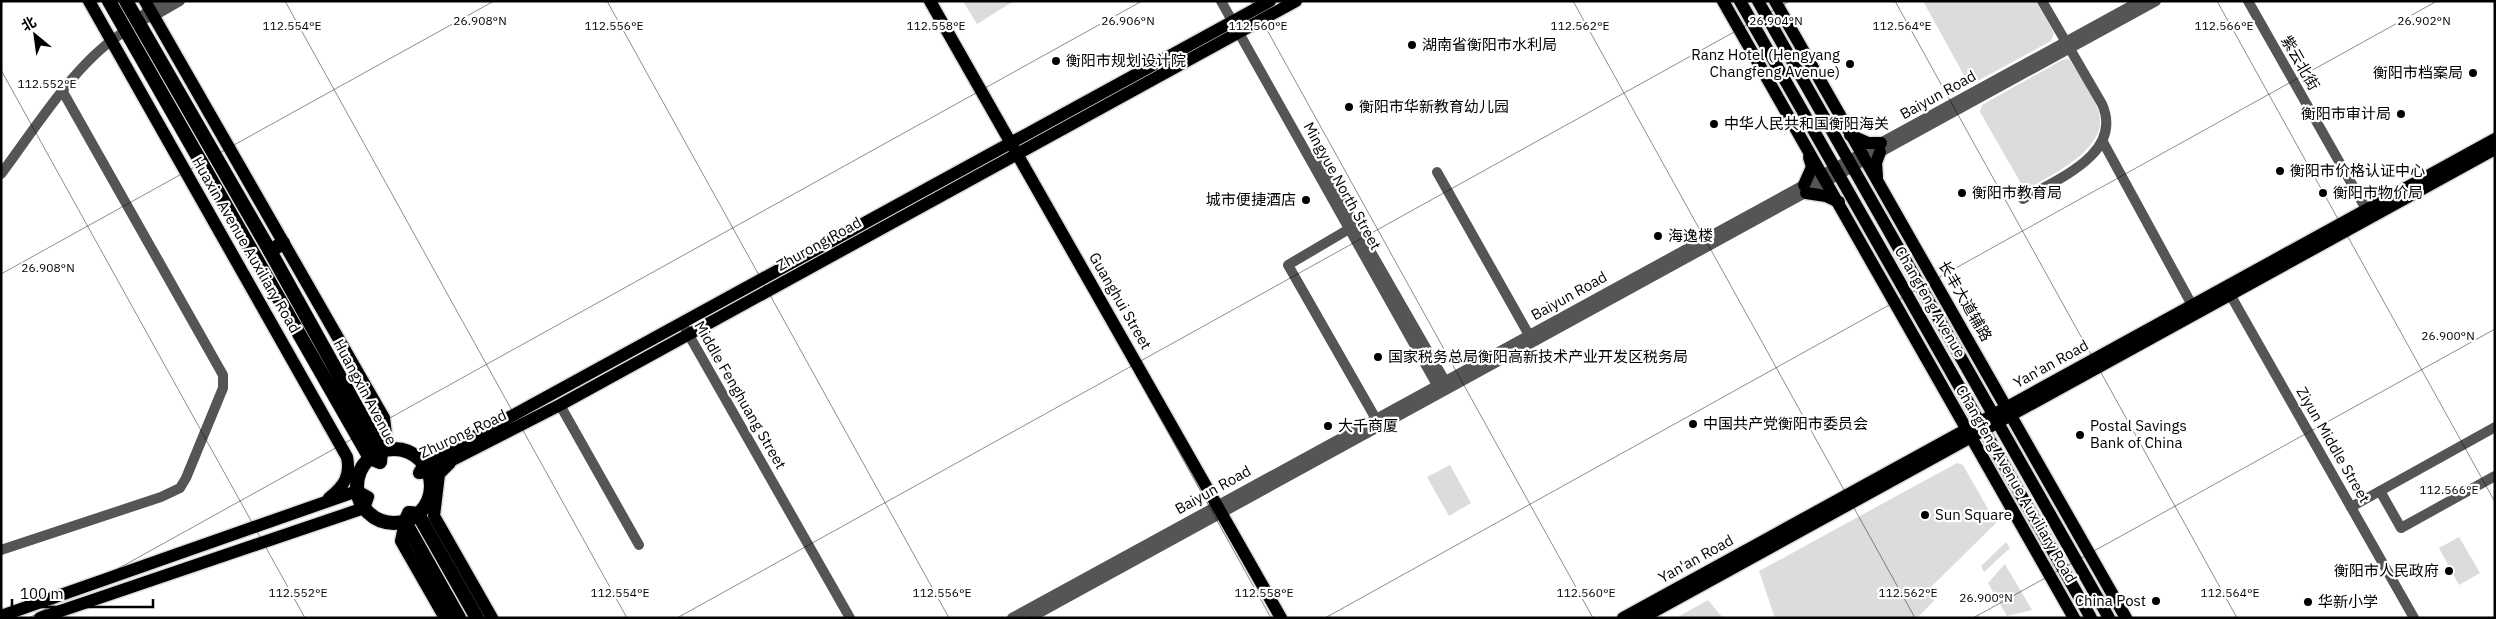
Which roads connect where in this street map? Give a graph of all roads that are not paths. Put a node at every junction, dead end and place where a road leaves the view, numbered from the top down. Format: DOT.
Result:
graph roads {
  1 [pos="89,1"];
  2 [pos="109,1"];
  3 [pos="126,1"];
  4 [pos="164,1"];
  5 [pos="180,1"];
  6 [pos="930,1"];
  7 [pos="937,1"];
  8 [pos="1221,1"];
  9 [pos="1228,1"];
  10 [pos="1270,1"];
  11 [pos="1296,1"];
  12 [pos="1723,1"];
  13 [pos="1740,1"];
  14 [pos="1758,1"];
  15 [pos="1775,1"];
  16 [pos="2042,1"];
  17 [pos="2140,1"];
  18 [pos="2156,1"];
  19 [pos="2248,1"];
  20 [pos="149,9"];
  21 [pos="137,21"];
  22 [pos="1238,26"];
  23 [pos="126,31"];
  24 [pos="111,40"];
  25 [pos="2068,45"];
  26 [pos="1803,51"];
  27 [pos="1807,87"];
  28 [pos="62,92"];
  29 [pos="1822,114"];
  30 [pos="1851,135"];
  31 [pos="2495,138"];
  32 [pos="2102,142"];
  33 [pos="1016,147"];
  34 [pos="1880,148"];
  35 [pos="2495,149"];
  36 [pos="1808,150"];
  37 [pos="1864,157"];
  38 [pos="1851,164"];
  39 [pos="1437,172"];
  40 [pos="1837,172"];
  41 [pos="1,174"];
  42 [pos="1824,179"];
  43 [pos="1881,187"];
  44 [pos="1805,189"];
  45 [pos="2023,199"];
  46 [pos="1836,201"];
  47 [pos="2369,213"];
  48 [pos="1863,217"];
  49 [pos="1350,229"];
  50 [pos="283,243"];
  51 [pos="270,251"];
  52 [pos="2228,291"];
  53 [pos="2192,305"];
  54 [pos="680,324"];
  55 [pos="687,335"];
  56 [pos="1529,336"];
  57 [pos="1967,369"];
  58 [pos="1441,383"];
  59 [pos="1996,387"];
  60 [pos="1947,396"];
  61 [pos="2029,400"];
  62 [pos="560,405"];
  63 [pos="2009,411"];
  64 [pos="1995,418"];
  65 [pos="1376,419"];
  66 [pos="1982,426"];
  67 [pos="2495,427"];
  68 [pos="1968,433"];
  69 [pos="2024,439"];
  70 [pos="1946,446"];
  71 [pos="1981,456"];
  72 [pos="377,457"];
  73 [pos="456,458"];
  74 [pos="424,469"];
  75 [pos="2010,475"];
  76 [pos="2495,476"];
  77 [pos="2380,491"];
  78 [pos="363,499"];
  79 [pos="325,503"];
  80 [pos="2351,507"];
  81 [pos="1222,508"];
  82 [pos="411,517"];
  83 [pos="639,545"];
  84 [pos="2079,549"];
  85 [pos="1,550"];
  86 [pos="2059,560"];
  87 [pos="1,616"];
  88 [pos="40,618"];
  89 [pos="444,618"];
  90 [pos="459,618"];
  91 [pos="477,618"];
  92 [pos="492,618"];
  93 [pos="842,618"];
  94 [pos="850,618"];
  95 [pos="1012,618"];
  96 [pos="1030,618"];
  97 [pos="1281,618"];
  98 [pos="1288,618"];
  99 [pos="1623,618"];
  100 [pos="1642,618"];
  101 [pos="2074,618"];
  102 [pos="2091,618"];
  103 [pos="2109,618"];
  104 [pos="2126,618"];
  105 [pos="2414,618"];
  1 -- 24 [label="main road, Huaxin Avenue Auxiliary Road"];
  2 -- 23 [label="highway, Huangxin Avenue"];
  3 -- 21 [label="highway, Huangxin Avenue"];
  4 -- 20 [label="street"];
  5 -- 20 [label="street"];
  6 -- 33 [label="main road, Guanghui Street"];
  7 -- 33 [label="main road, Guanghui Street"];
  8 -- 22 [label="street, Mingyue North Street"];
  9 -- 22 [label="street"];
  10 -- 22 [label="main road, Zhurong Road"];
  11 -- 22 [label="main road, Zhurong Road"];
  12 -- 36 [label="main road, Changfeng Avenue Auxiliary Road"];
  13 -- 40 [label="main road, Changfeng Avenue"];
  14 -- 27 [label="main road, Changfeng Avenue"];
  15 -- 26 [label="main road, 长丰大道辅路"];
  16 -- 25 [label="street"];
  17 -- 25 [label="street, Baiyun Road"];
  18 -- 25 [label="street, Baiyun Road"];
  19 -- 47 [label="street, 紫云北街"];
  20 -- 21 [label="street"];
  20 -- 50 [label="main road"];
  21 -- 51 [label="highway, Huangxin Avenue"];
  22 -- 33 [label="main road, Zhurong Road"];
  22 -- 49 [label="street, Mingyue North Street"];
  22 -- 58 [label="street"];
  23 -- 24 [label="street"];
  23 -- 72 [label="highway, Huangxin Avenue"];
  24 -- 28 [label="street"];
  24 -- 79 [label="main road, Huaxin Avenue Auxiliary Road"];
  25 -- 32 [label="street"];
  25 -- 34 [label="street, Baiyun Road"];
  26 -- 27 [label="main road"];
  26 -- 30 [label="main road, 长丰大道辅路"];
  27 -- 29 [label="main road, Changfeng Avenue"];
  28 -- 41 [label="street"];
  28 -- 85 [label="street"];
  29 -- 30 [label="main road"];
  29 -- 38 [label="main road, Changfeng Avenue"];
  30 -- 34 [label="main road"];
  30 -- 37 [label="main road, 长丰大道辅路"];
  31 -- 47 [label="main road, Yan'an Road"];
  32 -- 45 [label="street"];
  32 -- 53 [label="street"];
  33 -- 54 [label="main road, Zhurong Road"];
  33 -- 55 [label="main road, Zhurong Road"];
  33 -- 81 [label="main road, Guanghui Street"];
  34 -- 37 [label="street, Baiyun Road"];
  34 -- 43 [label="main road"];
  35 -- 47 [label="main road, Yan'an Road"];
  36 -- 42 [label="main road, Changfeng Avenue Auxiliary Road"];
  36 -- 44 [label="main road"];
  37 -- 38 [label="street, Baiyun Road"];
  37 -- 43 [label="main road, 长丰大道辅路"];
  38 -- 40 [label="street, Baiyun Road"];
  38 -- 57 [label="main road, Changfeng Avenue"];
  39 -- 56 [label="street"];
  40 -- 42 [label="street, Baiyun Road"];
  40 -- 48 [label="main road, Changfeng Avenue"];
  42 -- 44 [label="street, Baiyun Road"];
  42 -- 46 [label="main road, Changfeng Avenue Auxiliary Road"];
  43 -- 59 [label="main road, 长丰大道辅路"];
  44 -- 46 [label="main road"];
  44 -- 56 [label="street, Baiyun Road"];
  44 -- 81 [label="street, Baiyun Road"];
  46 -- 48 [label="main road"];
  46 -- 60 [label="main road, Changfeng Avenue Auxiliary Road"];
  47 -- 52 [label="main road, Yan'an Road"];
  48 -- 66 [label="main road, Changfeng Avenue"];
  49 -- 58 [label="street, Mingyue North Street"];
  49 -- 65 [label="street"];
  50 -- 51 [label="highway"];
  50 -- 72 [label="main road"];
  51 -- 72 [label="highway, Huangxin Avenue"];
  52 -- 53 [label="main road, Yan'an Road"];
  52 -- 61 [label="main road, Yan'an Road"];
  52 -- 80 [label="street, Ziyun Middle Street"];
  53 -- 61 [label="main road, Yan'an Road"];
  54 -- 55 [label="street, Middle Fenghuang Street"];
  54 -- 74 [label="main road, Zhurong Road"];
  55 -- 62 [label="main road, Zhurong Road"];
  55 -- 93 [label="street, Middle Fenghuang Street"];
  55 -- 94 [label="street, Middle Fenghuang Street"];
  56 -- 58 [label="street, Baiyun Road"];
  57 -- 59 [label="main road"];
  57 -- 64 [label="main road, Changfeng Avenue"];
  58 -- 65 [label="street, Baiyun Road"];
  59 -- 61 [label="main road"];
  59 -- 63 [label="main road, 长丰大道辅路"];
  60 -- 68 [label="main road, Changfeng Avenue Auxiliary Road"];
  60 -- 70 [label="main road"];
  61 -- 63 [label="main road, Yan'an Road"];
  61 -- 69 [label="main road"];
  62 -- 73 [label="main road, Zhurong Road"];
  62 -- 83 [label="street"];
  63 -- 64 [label="main road, Yan'an Road"];
  63 -- 69 [label="main road, 长丰大道辅路"];
  64 -- 66 [label="main road, Yan'an Road"];
  64 -- 84 [label="main road, Changfeng Avenue"];
  65 -- 81 [label="street, Baiyun Road"];
  66 -- 68 [label="main road, Yan'an Road"];
  66 -- 75 [label="main road, Changfeng Avenue"];
  67 -- 77 [label="street"];
  68 -- 70 [label="main road, Yan'an Road"];
  68 -- 71 [label="main road, Changfeng Avenue Auxiliary Road"];
  69 -- 84 [label="main road, 长丰大道辅路"];
  70 -- 71 [label="main road"];
  70 -- 99 [label="main road, Yan'an Road"];
  70 -- 100 [label="main road, Yan'an Road"];
  71 -- 75 [label="main road"];
  71 -- 101 [label="main road, Changfeng Avenue Auxiliary Road"];
  72 -- 74 [label="highway"];
  72 -- 78 [label="highway"];
  73 -- 74 [label="main road, Zhurong Road"];
  73 -- 92 [label="main road"];
  74 -- 82 [label="highway"];
  75 -- 86 [label="main road, Changfeng Avenue"];
  76 -- 77 [label="street"];
  77 -- 80 [label="street"];
  78 -- 79 [label="main road"];
  78 -- 82 [label="highway"];
  78 -- 88 [label="main road"];
  79 -- 87 [label="main road"];
  80 -- 105 [label="street, Ziyun Middle Street"];
  81 -- 95 [label="street, Baiyun Road"];
  81 -- 96 [label="street, Baiyun Road"];
  81 -- 97 [label="main road, Guanghui Street"];
  81 -- 98 [label="main road, Guanghui Street"];
  82 -- 89 [label="main road"];
  82 -- 90 [label="highway"];
  82 -- 91 [label="highway"];
  84 -- 86 [label="main road"];
  84 -- 103 [label="main road, Changfeng Avenue"];
  84 -- 104 [label="main road, 长丰大道辅路"];
  86 -- 102 [label="main road, Changfeng Avenue"];
}
